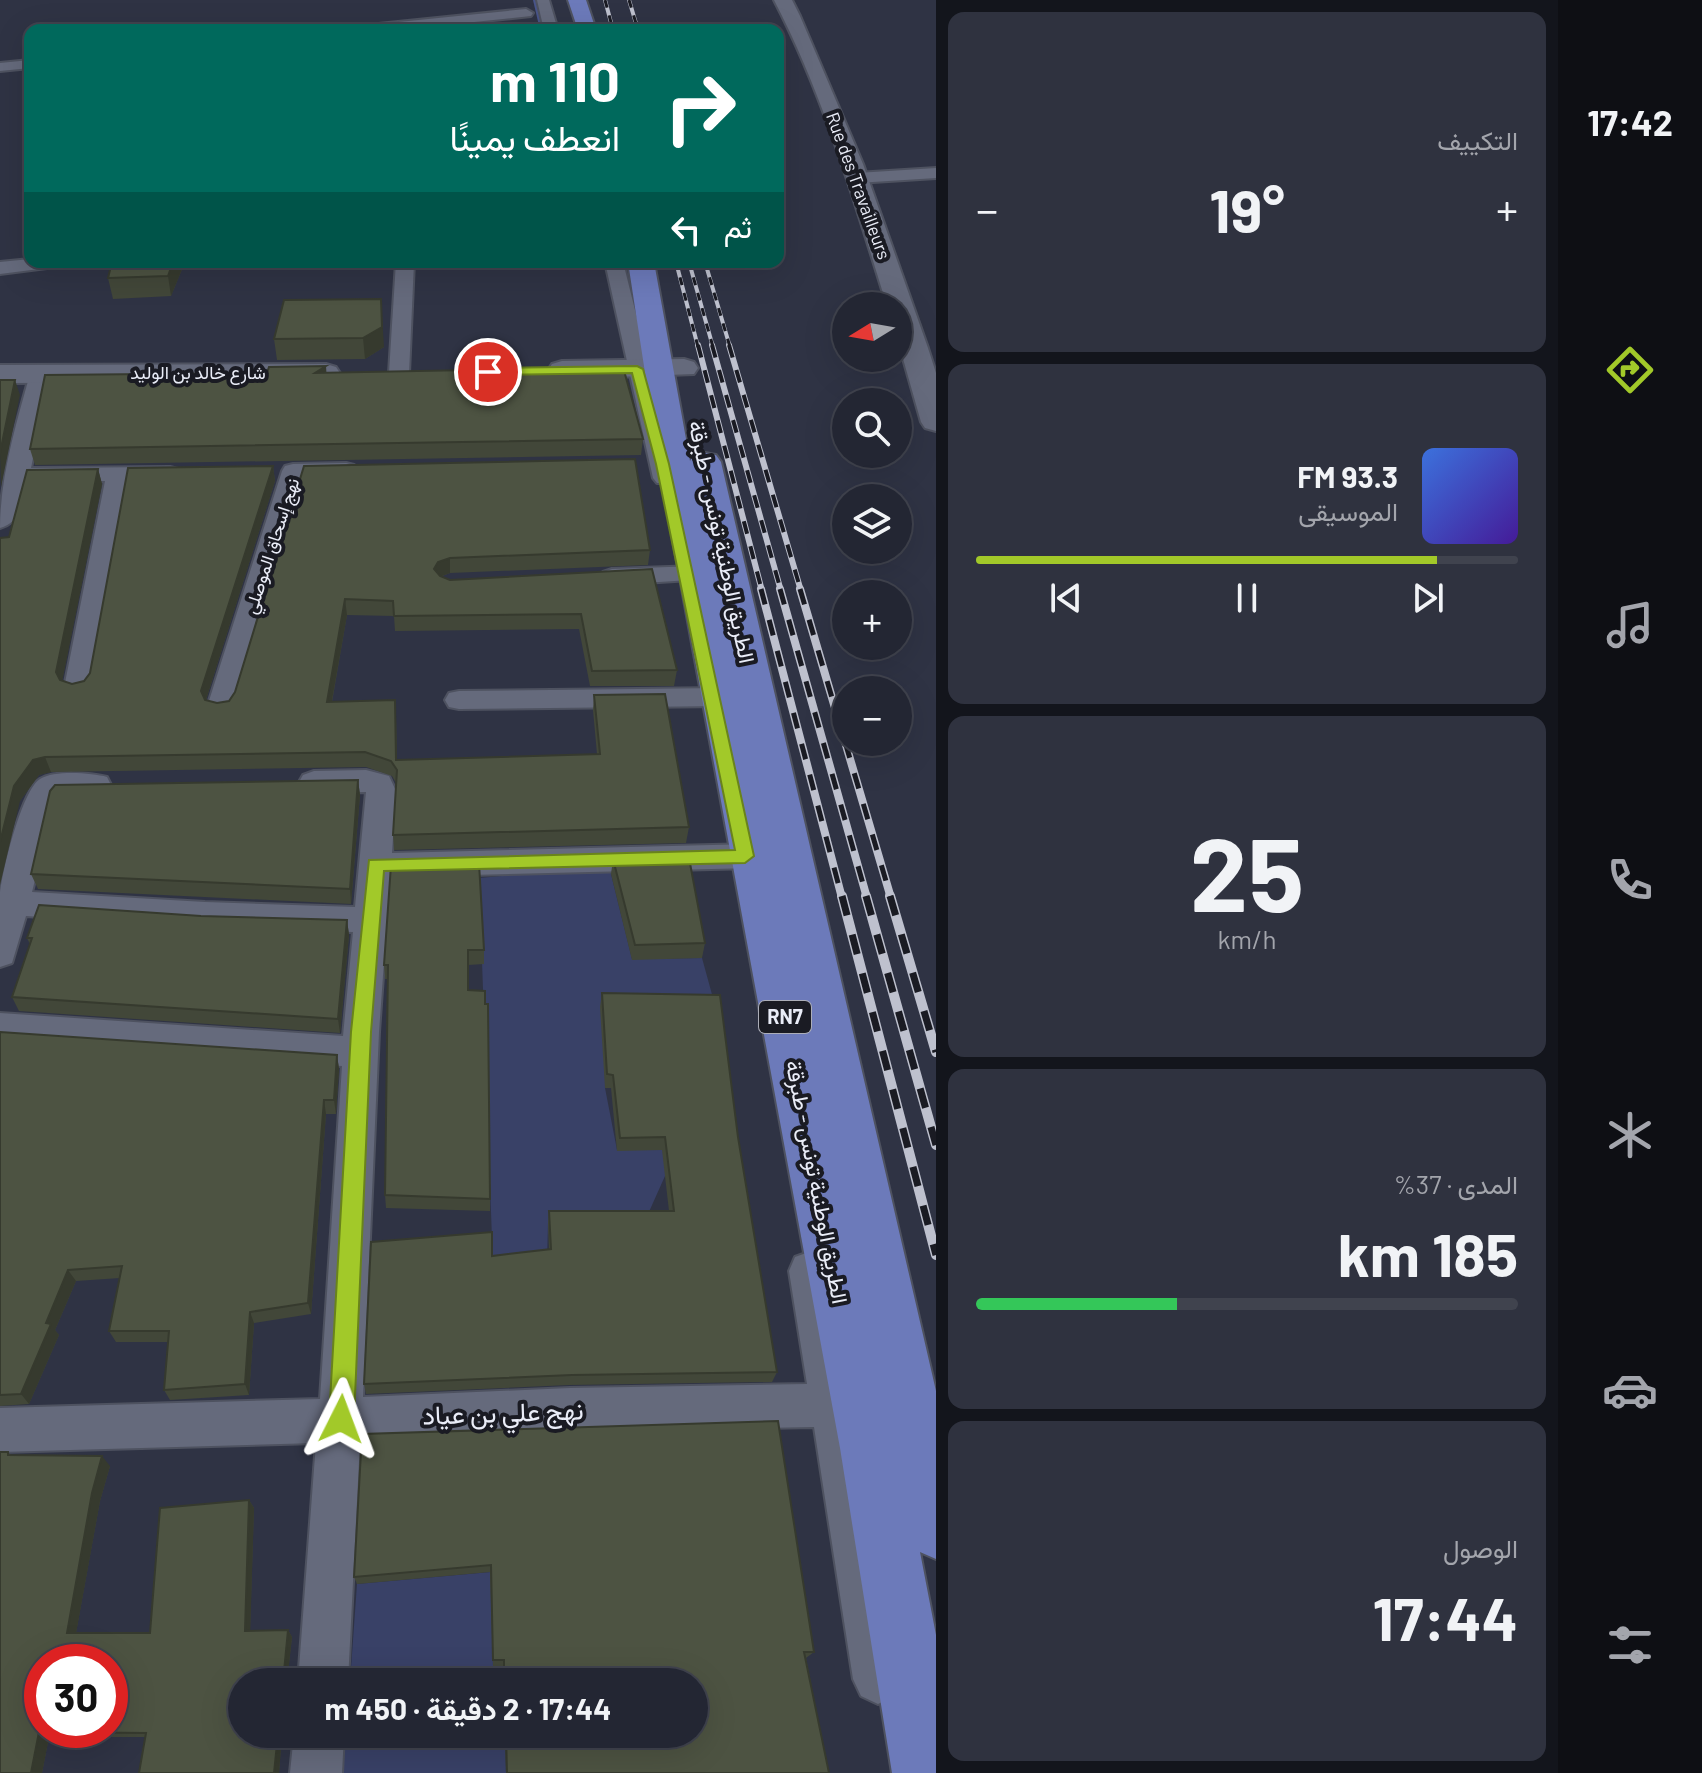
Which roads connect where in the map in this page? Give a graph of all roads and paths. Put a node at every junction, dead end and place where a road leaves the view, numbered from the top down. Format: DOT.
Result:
graph roads {
  1 [pos="543,0"];
  2 [pos="560,0"];
  3 [pos="577,0"];
  4 [pos="783,0"];
  5 [pos="524,6"];
  6 [pos="400,24"];
  7 [pos="549,24"];
  8 [pos="566,24"];
  9 [pos="585,24"];
  10 [pos="24,65"];
  11 [pos="0,67"];
  12 [pos="936,173"];
  13 [pos="857,178"];
  14 [pos="24,265"];
  15 [pos="0,268"];
  16 [pos="405,268"];
  17 [pos="617,268"];
  18 [pos="642,268"];
  19 [pos="663,268"];
  20 [pos="925,348"];
  21 [pos="660,368"];
  22 [pos="542,371"];
  23 [pos="431,372"];
  24 [pos="399,373"];
  25 [pos="0,374"];
  26 [pos="40,374"];
  27 [pos="936,422"];
  28 [pos="11,450"];
  29 [pos="370,469"];
  30 [pos="293,471"];
  31 [pos="261,472"];
  32 [pos="197,473"];
  33 [pos="20,475"];
  34 [pos="118,476"];
  35 [pos="0,521"];
  36 [pos="690,574"];
  37 [pos="590,578"];
  38 [pos="78,688"];
  39 [pos="716,697"];
  40 [pos="459,700"];
  41 [pos="221,707"];
  42 [pos="293,783"];
  43 [pos="121,785"];
  44 [pos="749,856"];
  45 [pos="375,865"];
  46 [pos="12,869"];
  47 [pos="15,903"];
  48 [pos="370,920"];
  49 [pos="0,954"];
  50 [pos="0,1028"];
  51 [pos="360,1052"];
  52 [pos="845,1405"];
  53 [pos="341,1419"];
  54 [pos="0,1430"];
  55 [pos="936,1527"];
  56 [pos="324,1668"];
  57 [pos="318,1748"];
  58 [pos="316,1773"];
  59 [pos="894,1773"];
  60 [pos="927,1773"];
  1 -- 7 [label="street"];
  2 -- 8 [label="main road"];
  3 -- 9 [label="main road"];
  4 -- 13 [label="street, Rue des Travailleurs"];
  5 -- 6 [label="street"];
  10 -- 11 [label="street"];
  12 -- 13 [label="street"];
  13 -- 20 [label="street, Rue des Travailleurs"];
  14 -- 15 [label="street"];
  16 -- 24 [label="street"];
  17 -- 21 [label="street"];
  18 -- 21 [label="main road, الطريق الوطنية تونس - طبرقة / RN7"];
  19 -- 21 [label="main road, الطريق الوطنية تونس - طبرقة / RN7"];
  20 -- 27 [label="street, Rue des Travailleurs"];
  21 -- 22 [label="street"];
  21 -- 36 [label="main road, الطريق الوطنية تونس - طبرقة / RN7"];
  21 -- 55 [label="main road, الطريق الوطنية تونس - طبرقة / RN7"];
  23 -- 24 [label="street, شارع خالد بن الوليد"];
  24 -- 26 [label="street, شارع خالد بن الوليد"];
  25 -- 26 [label="street, شارع خالد بن الوليد"];
  26 -- 28 [label="street"];
  28 -- 33 [label="street"];
  29 -- 30 [label="street, نهج إسحاق الموصلي"];
  30 -- 31 [label="street"];
  30 -- 41 [label="street, نهج إسحاق الموصلي"];
  32 -- 34 [label="street"];
  33 -- 34 [label="street"];
  33 -- 35 [label="street"];
  34 -- 38 [label="street"];
  36 -- 37 [label="street"];
  36 -- 39 [label="main road, الطريق الوطنية تونس - طبرقة / RN7"];
  39 -- 40 [label="street"];
  39 -- 44 [label="main road, الطريق الوطنية تونس - طبرقة / RN7"];
  42 -- 45 [label="street"];
  43 -- 46 [label="street"];
  44 -- 45 [label="street"];
  44 -- 52 [label="main road, الطريق الوطنية تونس - طبرقة / RN7"];
  45 -- 48 [label="street"];
  46 -- 47 [label="street"];
  47 -- 48 [label="street"];
  47 -- 49 [label="street"];
  48 -- 51 [label="street"];
  50 -- 51 [label="street"];
  51 -- 53 [label="street"];
  52 -- 53 [label="street, نهج علي بن عياد"];
  52 -- 59 [label="street"];
  52 -- 60 [label="main road, الطريق الوطنية تونس - طبرقة / RN7"];
  53 -- 54 [label="street, نهج علي بن عياد"];
  53 -- 56 [label="street"];
  57 -- 58 [label="street"];
}
